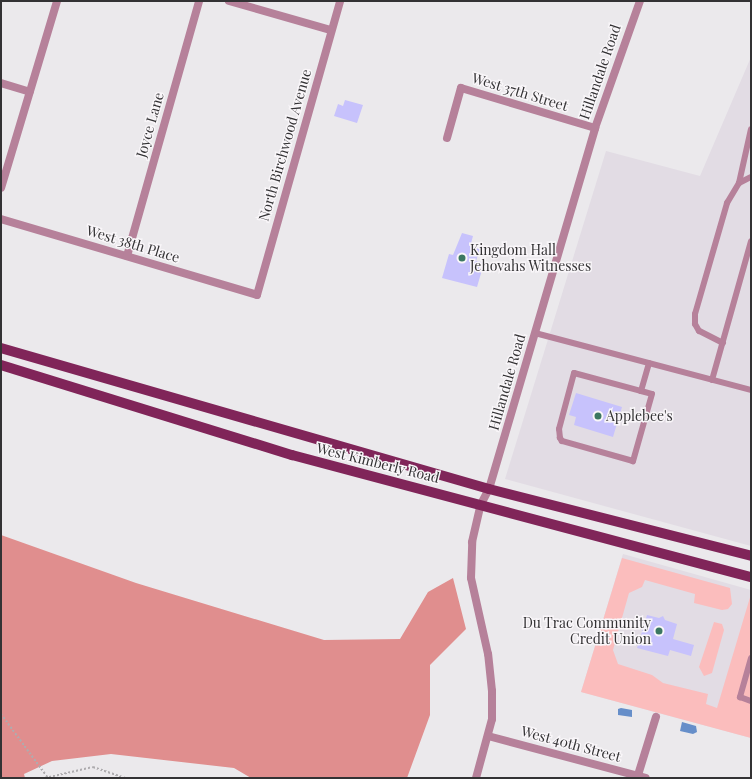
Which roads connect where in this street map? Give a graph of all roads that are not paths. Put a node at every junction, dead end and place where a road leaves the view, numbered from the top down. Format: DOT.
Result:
graph roads {
  1 [pos="57,1"];
  2 [pos="199,1"];
  3 [pos="229,1"];
  4 [pos="340,1"];
  5 [pos="640,1"];
  6 [pos="331,30"];
  7 [pos="1,83"];
  8 [pos="30,92"];
  9 [pos="595,128"];
  10 [pos="751,129"];
  11 [pos="447,138"];
  12 [pos="751,177"];
  13 [pos="739,184"];
  14 [pos="1,188"];
  15 [pos="1,219"];
  16 [pos="751,241"];
  17 [pos="127,256"];
  18 [pos="257,295"];
  19 [pos="535,333"];
  20 [pos="723,343"];
  21 [pos="1,348"];
  22 [pos="649,363"];
  23 [pos="1,365"];
  24 [pos="712,380"];
  25 [pos="751,390"];
  26 [pos="641,391"];
  27 [pos="489,489"];
  28 [pos="481,504"];
  29 [pos="751,556"];
  30 [pos="751,577"];
  31 [pos="751,658"];
  32 [pos="751,701"];
  33 [pos="656,717"];
  34 [pos="488,736"];
  35 [pos="638,775"];
  36 [pos="476,778"];
  37 [pos="646,778"];
  1 -- 8 [label="street"];
  2 -- 17 [label="street, Joyce Lane"];
  3 -- 6 [label="street"];
  4 -- 6 [label="street, North Birchwood Avenue"];
  5 -- 9 [label="street, Hillandale Road"];
  6 -- 18 [label="street, North Birchwood Avenue"];
  7 -- 8 [label="street"];
  8 -- 14 [label="street"];
  9 -- 11 [label="street, West 37th Street"];
  9 -- 19 [label="street, Hillandale Road"];
  10 -- 13 [label="lane"];
  12 -- 13 [label="lane"];
  13 -- 20 [label="lane"];
  15 -- 17 [label="street, West 38th Place"];
  16 -- 20 [label="lane"];
  17 -- 18 [label="street, West 38th Place"];
  19 -- 22 [label="lane"];
  19 -- 27 [label="street, Hillandale Road"];
  20 -- 24 [label="lane"];
  21 -- 27 [label="main road, West Kimberly Road"];
  22 -- 24 [label="lane"];
  22 -- 26 [label="lane"];
  23 -- 28 [label="main road, West Kimberly Road"];
  24 -- 25 [label="lane"];
  26 -- 26 [label="lane"];
  27 -- 28 [label="street, Hillandale Road"];
  27 -- 29 [label="main road, West Kimberly Road"];
  28 -- 30 [label="main road, West Kimberly Road"];
  28 -- 34 [label="street, Hillandale Road"];
  31 -- 32 [label="lane"];
  33 -- 35 [label="street"];
  34 -- 35 [label="street, West 40th Street"];
  34 -- 36 [label="street, Hillandale Road"];
  35 -- 37 [label="street, West 40th Street"];
}
